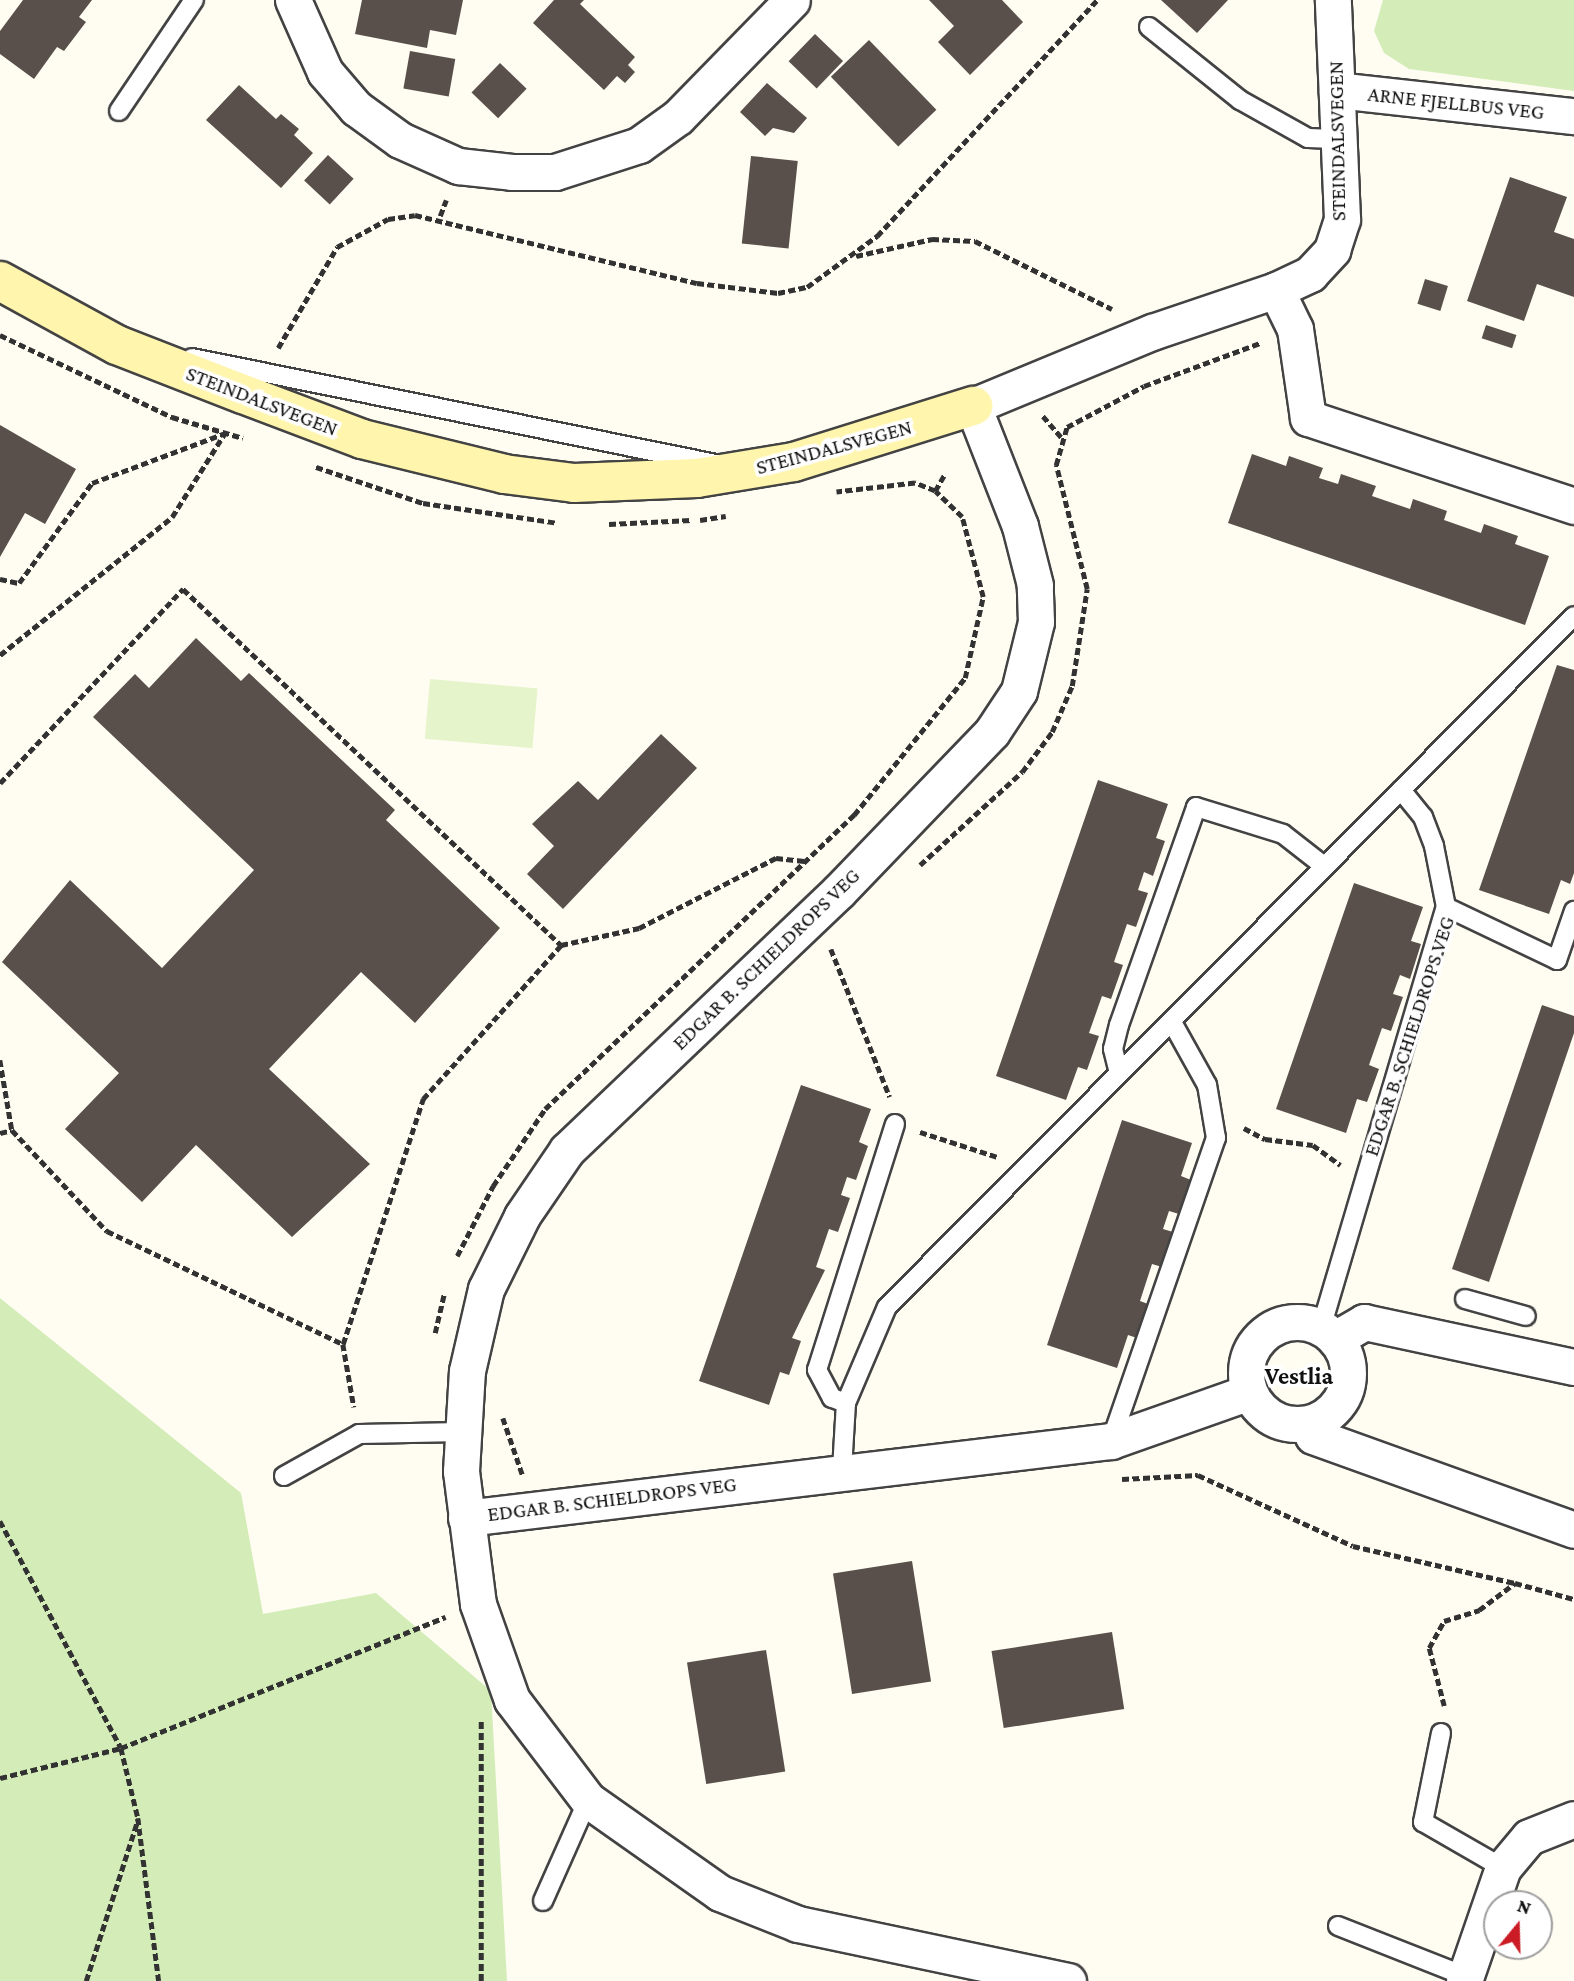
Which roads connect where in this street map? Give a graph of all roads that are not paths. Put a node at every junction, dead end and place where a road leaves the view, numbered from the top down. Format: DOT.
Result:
graph roads {
  1 [pos="194,0"];
  2 [pos="293,0"];
  3 [pos="792,0"];
  4 [pos="1333,0"];
  5 [pos="1149,27"];
  6 [pos="1337,90"];
  7 [pos="119,111"];
  8 [pos="1574,116"];
  9 [pos="1341,139"];
  10 [pos="0,281"];
  11 [pos="1276,290"];
  12 [pos="117,345"];
  13 [pos="973,406"];
  14 [pos="744,471"];
  15 [pos="1574,506"];
  16 [pos="1574,616"];
  17 [pos="1401,790"];
  18 [pos="1324,866"];
  19 [pos="1446,907"];
  20 [pos="1574,911"];
  21 [pos="1172,1022"];
  22 [pos="1119,1073"];
  23 [pos="895,1124"];
  24 [pos="1465,1298"];
  25 [pos="1526,1316"];
  26 [pos="1328,1333"];
  27 [pos="1574,1367"];
  28 [pos="1249,1392"];
  29 [pos="846,1403"];
  30 [pos="1307,1424"];
  31 [pos="462,1433"];
  32 [pos="1111,1441"];
  33 [pos="842,1470"];
  34 [pos="284,1476"];
  35 [pos="466,1518"];
  36 [pos="1574,1530"];
  37 [pos="1441,1733"];
  38 [pos="589,1800"];
  39 [pos="1574,1819"];
  40 [pos="1503,1868"];
  41 [pos="543,1901"];
  42 [pos="1338,1927"];
  43 [pos="1464,1979"];
  44 [pos="1068,1981"];
  1 -- 7 [label="lane"];
  2 -- 3 [label="street"];
  4 -- 6 [label="street, STEINDALSVEGEN"];
  5 -- 9 [label="lane"];
  6 -- 8 [label="street, ARNE FJELLBUS VEG"];
  6 -- 9 [label="street, STEINDALSVEGEN"];
  9 -- 11 [label="street, STEINDALSVEGEN"];
  10 -- 12 [label="street, STEINDALSVEGEN"];
  11 -- 13 [label="street, STEINDALSVEGEN"];
  11 -- 15 [label="street"];
  12 -- 14 [label="lane"];
  12 -- 14 [label="street, STEINDALSVEGEN"];
  13 -- 14 [label="street, STEINDALSVEGEN"];
  13 -- 31 [label="street, EDGAR B. SCHIELDROPS VEG"];
  16 -- 17 [label="lane"];
  17 -- 18 [label="lane"];
  17 -- 19 [label="lane"];
  18 -- 21 [label="lane"];
  18 -- 22 [label="lane"];
  19 -- 20 [label="lane, EDGAR B. SCHIELDROPS VEG"];
  19 -- 26 [label="lane, EDGAR B. SCHIELDROPS VEG"];
  21 -- 22 [label="lane"];
  21 -- 32 [label="lane"];
  22 -- 29 [label="lane"];
  23 -- 29 [label="lane"];
  24 -- 25 [label="lane"];
  26 -- 27 [label="street"];
  26 -- 28 [label="street"];
  26 -- 30 [label="street"];
  28 -- 30 [label="street"];
  28 -- 32 [label="street, EDGAR B. SCHIELDROPS VEG"];
  29 -- 33 [label="lane"];
  30 -- 36 [label="street"];
  31 -- 34 [label="lane"];
  31 -- 35 [label="street, EDGAR B. SCHIELDROPS VEG"];
  32 -- 33 [label="street, EDGAR B. SCHIELDROPS VEG"];
  33 -- 35 [label="street, EDGAR B. SCHIELDROPS VEG"];
  35 -- 38 [label="street, EDGAR B. SCHIELDROPS VEG"];
  37 -- 40 [label="lane"];
  38 -- 41 [label="lane"];
  38 -- 44 [label="street, EDGAR B. SCHIELDROPS VEG"];
  39 -- 40 [label="street"];
  40 -- 43 [label="street"];
  42 -- 43 [label="lane"];
}
